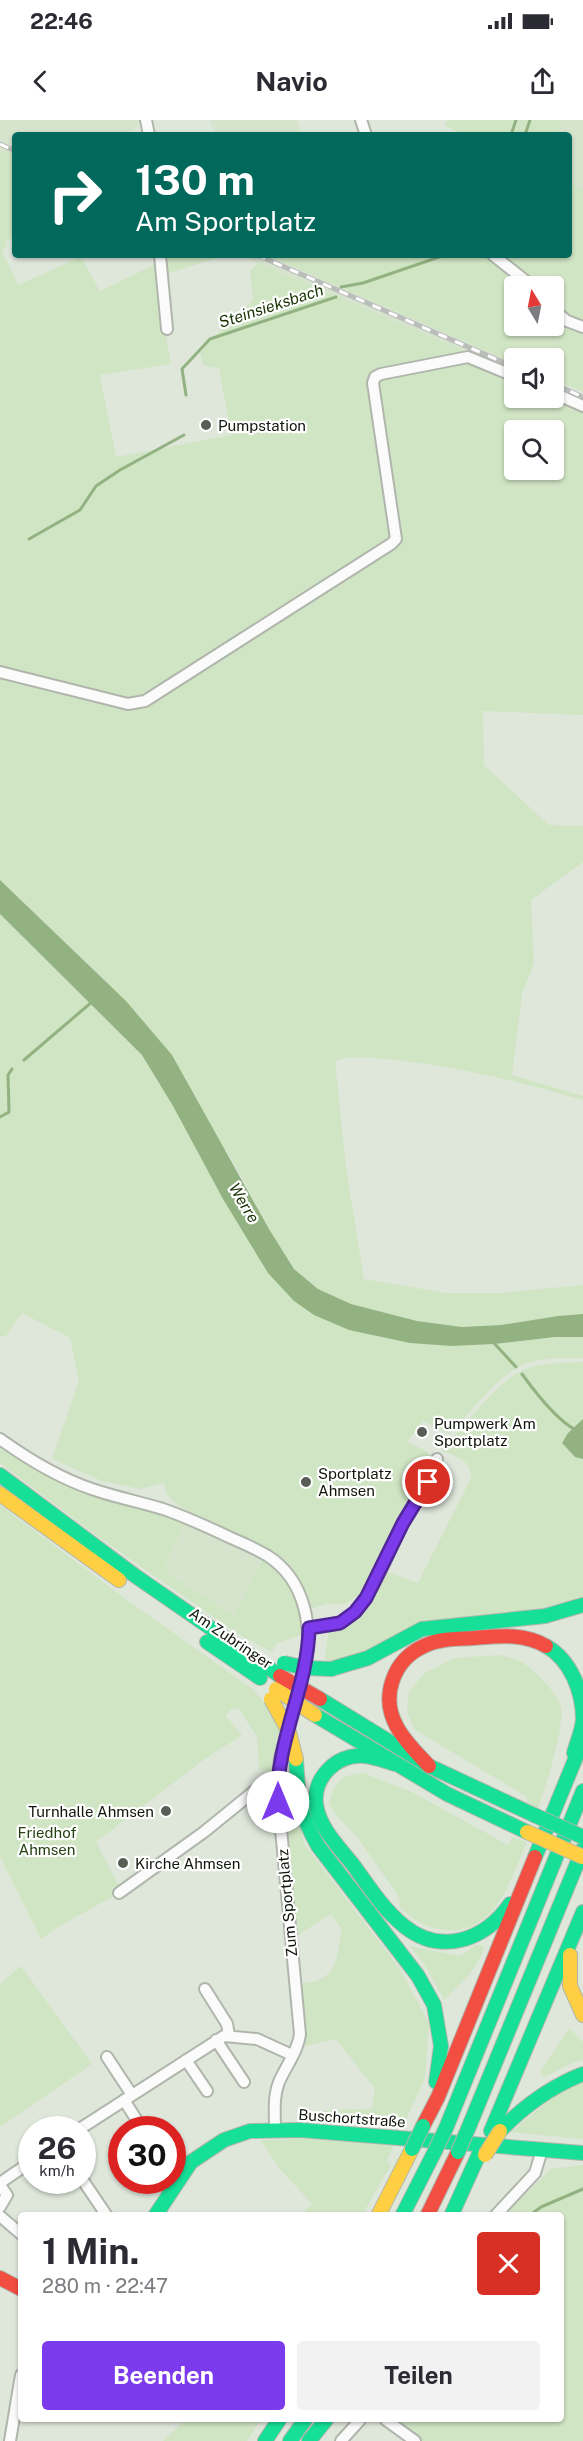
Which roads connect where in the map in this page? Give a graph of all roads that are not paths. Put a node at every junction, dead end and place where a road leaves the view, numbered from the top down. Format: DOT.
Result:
graph roads {
  1 [pos="160,258"];
  2 [pos="497,258"];
  3 [pos="519,276"];
  4 [pos="564,318"];
  5 [pos="583,327"];
  6 [pos="167,329"];
  7 [pos="504,372"];
  8 [pos="564,397"];
  9 [pos="583,406"];
  10 [pos="0,672"];
  11 [pos="0,1439"];
  12 [pos="436,1459"];
  13 [pos="0,1475"];
  14 [pos="0,1494"];
  15 [pos="583,1605"];
  16 [pos="309,1628"];
  17 [pos="278,1682"];
  18 [pos="583,1740"];
  19 [pos="395,1764"];
  20 [pos="429,1766"];
  21 [pos="571,1768"];
  22 [pos="277,1786"];
  23 [pos="583,1791"];
  24 [pos="583,1837"];
  25 [pos="583,1849"];
  26 [pos="583,1857"];
  27 [pos="527,1880"];
  28 [pos="119,1893"];
  29 [pos="583,1912"];
  30 [pos="577,1929"];
  31 [pos="205,1989"];
  32 [pos="583,2015"];
  33 [pos="229,2035"];
  34 [pos="216,2040"];
  35 [pos="292,2055"];
  36 [pos="107,2056"];
  37 [pos="186,2060"];
  38 [pos="583,2074"];
  39 [pos="244,2082"];
  40 [pos="207,2091"];
  41 [pos="128,2098"];
  42 [pos="136,2116"];
  43 [pos="96,2118"];
  44 [pos="423,2126"];
  45 [pos="275,2129"];
  46 [pos="495,2131"];
  47 [pos="542,2150"];
  48 [pos="583,2153"];
  49 [pos="18,2172"];
  50 [pos="0,2184"];
  51 [pos="92,2194"];
  52 [pos="0,2207"];
  53 [pos="104,2212"];
  54 [pos="158,2212"];
  55 [pos="380,2212"];
  56 [pos="404,2212"];
  57 [pos="428,2212"];
  58 [pos="453,2212"];
  59 [pos="499,2212"];
  60 [pos="0,2216"];
  61 [pos="18,2231"];
  62 [pos="0,2278"];
  63 [pos="18,2287"];
  64 [pos="18,2393"];
  65 [pos="269,2422"];
  66 [pos="278,2422"];
  67 [pos="304,2422"];
  68 [pos="324,2422"];
  69 [pos="358,2422"];
  70 [pos="389,2422"];
  71 [pos="10,2441"];
  72 [pos="260,2441"];
  73 [pos="265,2441"];
  74 [pos="290,2441"];
  75 [pos="309,2441"];
  76 [pos="341,2441"];
  77 [pos="415,2441"];
  1 -- 6 [label="street"];
  2 -- 3 [label="street"];
  4 -- 5 [label="street"];
  7 -- 10 [label="street"];
  8 -- 9 [label="street"];
  11 -- 16 [label="street, Zum Sportplatz"];
  12 -- 16 [label="street"];
  13 -- 17 [label="main road, Am Zubringer"];
  14 -- 17 [label="main road, Am Zubringer"];
  15 -- 17 [label="main road, bridge"];
  16 -- 22 [label="street, Zum Sportplatz"];
  17 -- 19 [label="main road, Am Zubringer, bridge"];
  17 -- 20 [label="main road, Am Zubringer, bridge"];
  17 -- 44 [label="main road, bridge"];
  18 -- 21 [label="main road"];
  19 -- 26 [label="main road, Am Zubringer, bridge"];
  19 -- 27 [label="main road"];
  20 -- 21 [label="main road"];
  20 -- 24 [label="main road, Am Zubringer, bridge"];
  21 -- 27 [label="main road"];
  22 -- 28 [label="street"];
  22 -- 35 [label="street, Zum Sportplatz"];
  23 -- 56 [label="main road, bridge"];
  25 -- 57 [label="main road, bridge"];
  27 -- 44 [label="main road"];
  29 -- 30 [label="main road"];
  30 -- 32 [label="main road"];
  30 -- 46 [label="main road"];
  31 -- 33 [label="street"];
  33 -- 34 [label="street"];
  33 -- 35 [label="street"];
  34 -- 37 [label="street"];
  34 -- 39 [label="street"];
  35 -- 45 [label="street, Zum Sportplatz"];
  36 -- 41 [label="street"];
  37 -- 40 [label="street"];
  37 -- 41 [label="street"];
  38 -- 46 [label="main road"];
  41 -- 42 [label="street"];
  41 -- 43 [label="street"];
  44 -- 55 [label="main road, bridge"];
  45 -- 47 [label="main road, Buschortstraße"];
  45 -- 54 [label="main road, Buschortstraße"];
  46 -- 58 [label="main road, bridge"];
  47 -- 48 [label="main road, Buschortstraße"];
  47 -- 59 [label="street"];
  49 -- 50 [label="street"];
  50 -- 52 [label="street"];
  51 -- 53 [label="street"];
  60 -- 61 [label="street"];
  62 -- 63 [label="main road"];
  64 -- 71 [label="street"];
  65 -- 72 [label="main road"];
  66 -- 73 [label="main road"];
  67 -- 74 [label="main road"];
  68 -- 75 [label="main road"];
  69 -- 76 [label="street"];
  70 -- 77 [label="street"];
}
